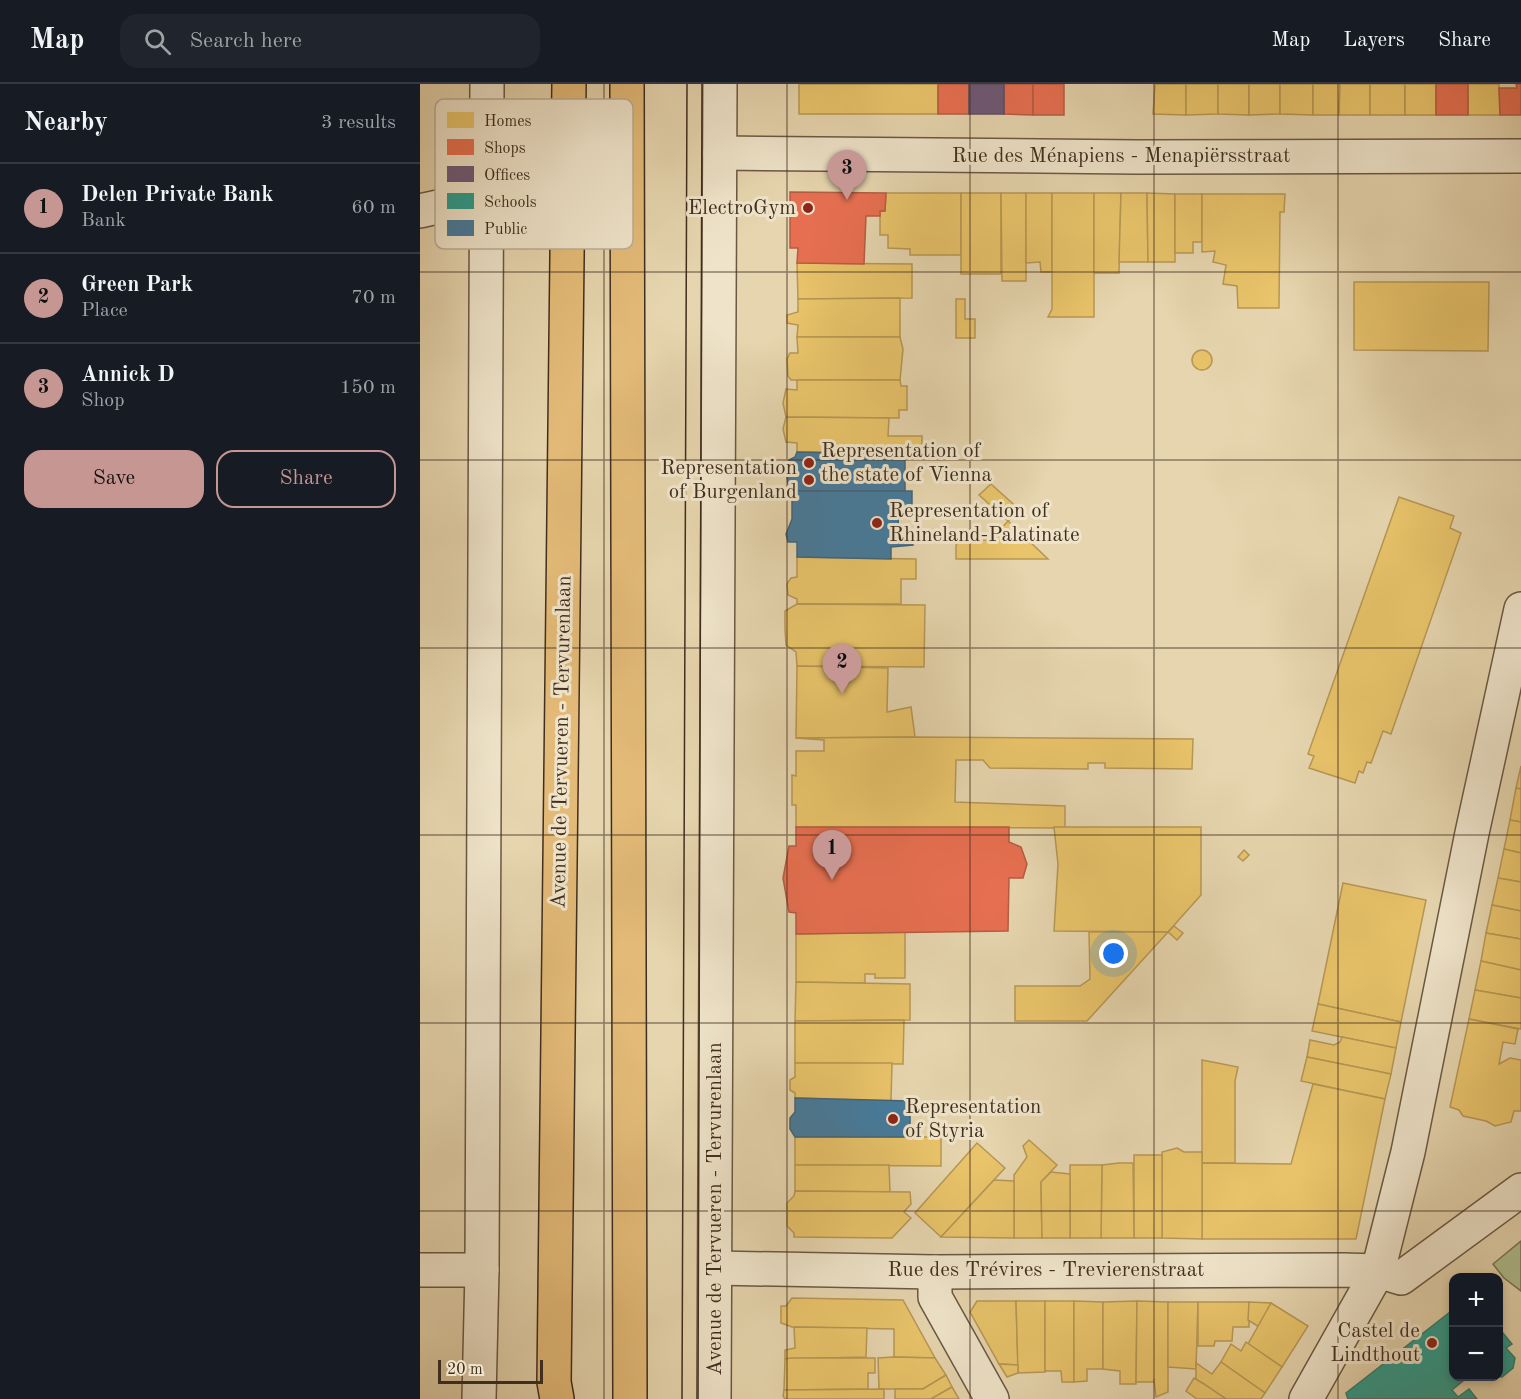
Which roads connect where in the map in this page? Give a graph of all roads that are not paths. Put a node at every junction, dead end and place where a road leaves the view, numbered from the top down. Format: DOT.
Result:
graph roads {
  1 [pos="487,84"];
  2 [pos="569,84"];
  3 [pos="627,84"];
  4 [pos="633,84"];
  5 [pos="720,84"];
  6 [pos="487,99"];
  7 [pos="569,99"];
  8 [pos="628,99"];
  9 [pos="632,99"];
  10 [pos="720,153"];
  11 [pos="1521,156"];
  12 [pos="435,208"];
  13 [pos="420,211"];
  14 [pos="486,249"];
  15 [pos="567,249"];
  16 [pos="630,249"];
  17 [pos="1521,609"];
  18 [pos="1521,1190"];
  19 [pos="715,1268"];
  20 [pos="420,1270"];
  21 [pos="482,1270"];
  22 [pos="1378,1271"];
  23 [pos="935,1272"];
  24 [pos="555,1394"];
  25 [pos="478,1399"];
  26 [pos="630,1399"];
  27 [pos="714,1399"];
  28 [pos="992,1399"];
  29 [pos="1306,1399"];
  1 -- 6 [label="street"];
  2 -- 7 [label="highway, Avenue de Tervueren - Tervurenlaan"];
  3 -- 8 [label="highway"];
  4 -- 9 [label="highway"];
  5 -- 10 [label="street, Avenue de Tervueren - Tervurenlaan"];
  10 -- 11 [label="street, Rue des Ménapiens - Menapiërsstraat"];
  10 -- 19 [label="street, Avenue de Tervueren - Tervurenlaan"];
  12 -- 13 [label="street"];
  14 -- 21 [label="street"];
  15 -- 24 [label="highway, Avenue de Tervueren - Tervurenlaan"];
  16 -- 26 [label="highway"];
  17 -- 22 [label="street"];
  18 -- 22 [label="street, Rue des Trévires - Trevierenstraat"];
  19 -- 23 [label="street, Rue des Trévires - Trevierenstraat"];
  19 -- 27 [label="street, Avenue de Tervueren - Tervurenlaan"];
  20 -- 21 [label="street"];
  21 -- 25 [label="street"];
  22 -- 23 [label="street, Rue des Trévires - Trevierenstraat"];
  22 -- 29 [label="street"];
  23 -- 28 [label="street"];
}
